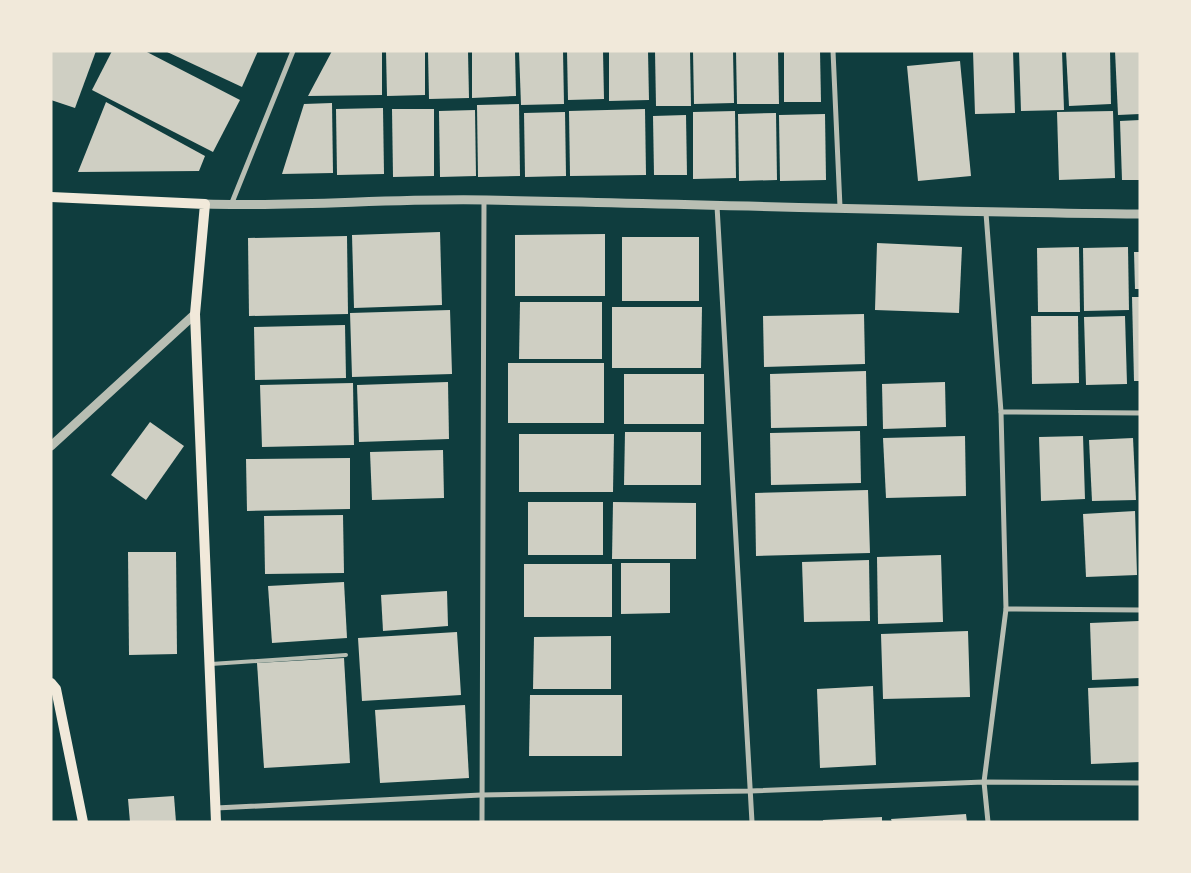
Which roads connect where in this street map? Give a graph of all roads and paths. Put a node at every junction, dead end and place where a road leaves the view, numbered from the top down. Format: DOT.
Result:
graph roads {
  1 [pos="293,51"];
  2 [pos="834,51"];
  3 [pos="51,198"];
  4 [pos="484,200"];
  5 [pos="205,204"];
  6 [pos="230,205"];
  7 [pos="717,206"];
  8 [pos="840,207"];
  9 [pos="986,213"];
  10 [pos="1140,214"];
  11 [pos="195,314"];
  12 [pos="1001,412"];
  13 [pos="1140,413"];
  14 [pos="51,446"];
  15 [pos="1006,608"];
  16 [pos="1140,610"];
  17 [pos="346,655"];
  18 [pos="209,664"];
  19 [pos="51,683"];
  20 [pos="984,782"];
  21 [pos="1140,782"];
  22 [pos="750,790"];
  23 [pos="481,795"];
  24 [pos="215,808"];
  25 [pos="83,822"];
  26 [pos="216,822"];
  27 [pos="482,822"];
  28 [pos="752,822"];
  29 [pos="988,822"];
  1 -- 6 [label="street"];
  2 -- 8 [label="street"];
  3 -- 5 [label="main road"];
  4 -- 6 [label="street"];
  4 -- 7 [label="street"];
  4 -- 23 [label="street"];
  5 -- 6 [label="street"];
  5 -- 11 [label="main road"];
  7 -- 8 [label="street"];
  7 -- 22 [label="street"];
  8 -- 9 [label="street"];
  9 -- 10 [label="street"];
  9 -- 12 [label="street"];
  11 -- 14 [label="street"];
  11 -- 18 [label="main road"];
  12 -- 13 [label="street"];
  12 -- 15 [label="street"];
  15 -- 16 [label="street"];
  15 -- 20 [label="street"];
  17 -- 18 [label="lane"];
  18 -- 24 [label="main road"];
  19 -- 25 [label="main road"];
  20 -- 21 [label="street"];
  20 -- 22 [label="street"];
  20 -- 29 [label="street"];
  22 -- 23 [label="street"];
  22 -- 28 [label="street"];
  23 -- 24 [label="street"];
  23 -- 27 [label="street"];
  24 -- 26 [label="main road"];
}
